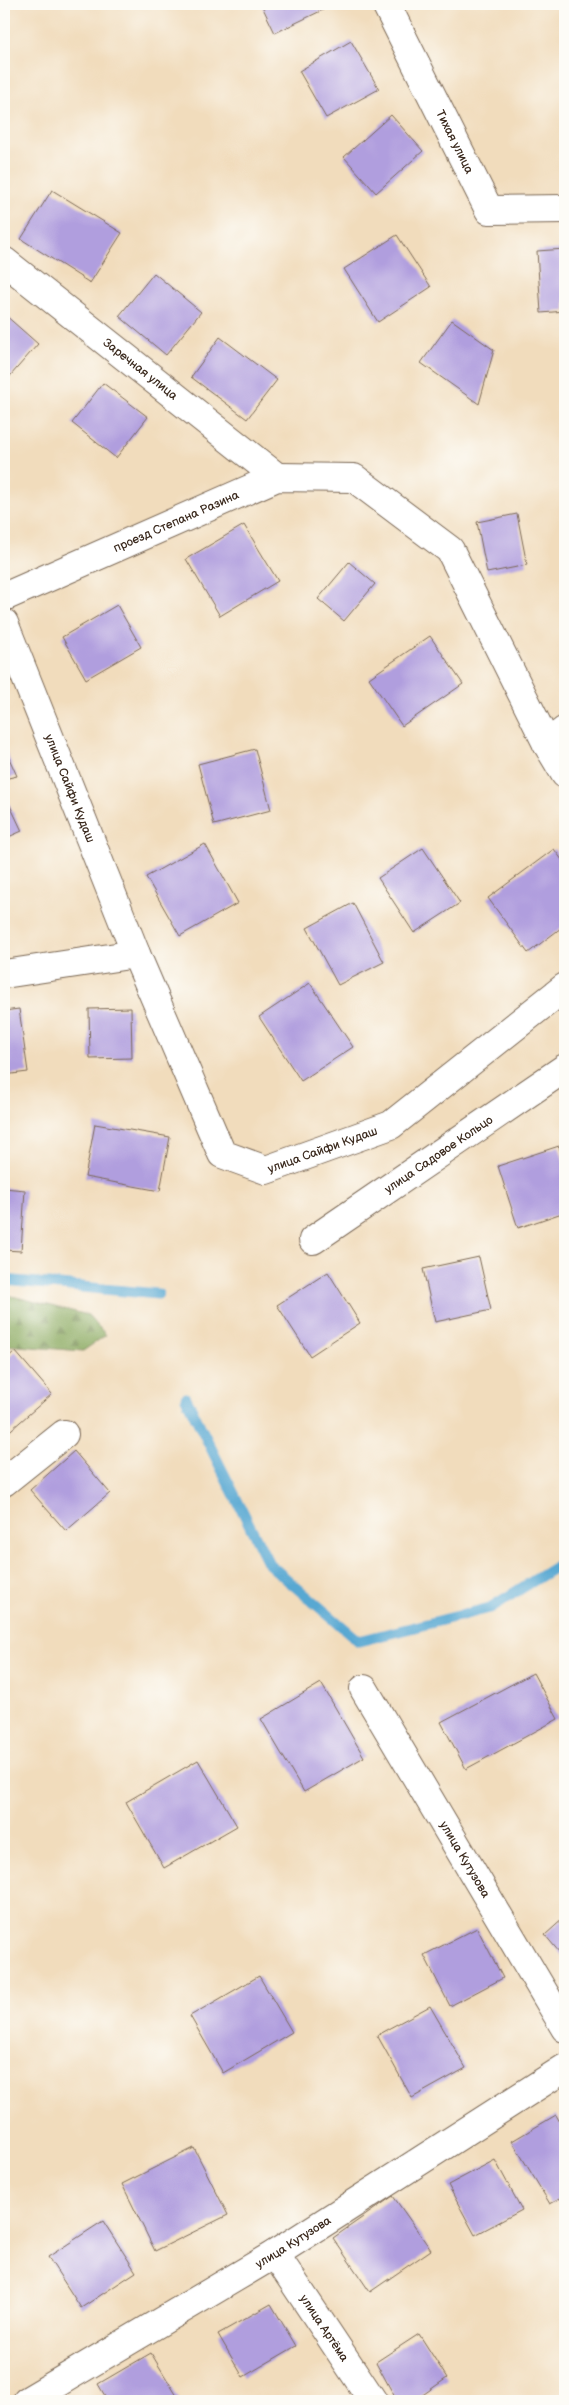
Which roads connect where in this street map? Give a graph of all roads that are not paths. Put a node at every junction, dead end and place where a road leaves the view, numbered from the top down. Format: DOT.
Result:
graph roads {
  1 [pos="386,4"];
  2 [pos="565,209"];
  3 [pos="4,261"];
  4 [pos="277,477"];
  5 [pos="4,597"];
  6 [pos="4,623"];
  7 [pos="556,737"];
  8 [pos="565,774"];
  9 [pos="136,954"];
  10 [pos="4,974"];
  11 [pos="565,986"];
  12 [pos="565,1068"];
  13 [pos="313,1240"];
  14 [pos="64,1434"];
  15 [pos="4,1482"];
  16 [pos="364,1689"];
  17 [pos="565,2028"];
  18 [pos="562,2077"];
  19 [pos="275,2254"];
  20 [pos="27,2401"];
  21 [pos="373,2401"];
  1 -- 2 [label="street, Тихая улица"];
  3 -- 4 [label="street, Заречная улица"];
  4 -- 5 [label="street, проезд Степана Разина"];
  4 -- 7 [label="street, проезд Степана Разина"];
  6 -- 9 [label="street, улица Сайфи Кудаш"];
  7 -- 8 [label="street"];
  9 -- 10 [label="street"];
  9 -- 11 [label="street, улица Сайфи Кудаш"];
  12 -- 13 [label="street, улица Садовое Кольцо"];
  14 -- 15 [label="street"];
  16 -- 17 [label="street, улица Кутузова"];
  18 -- 19 [label="street, улица Кутузова"];
  19 -- 20 [label="street, улица Кутузова"];
  19 -- 21 [label="street, улица Артёма"];
}
